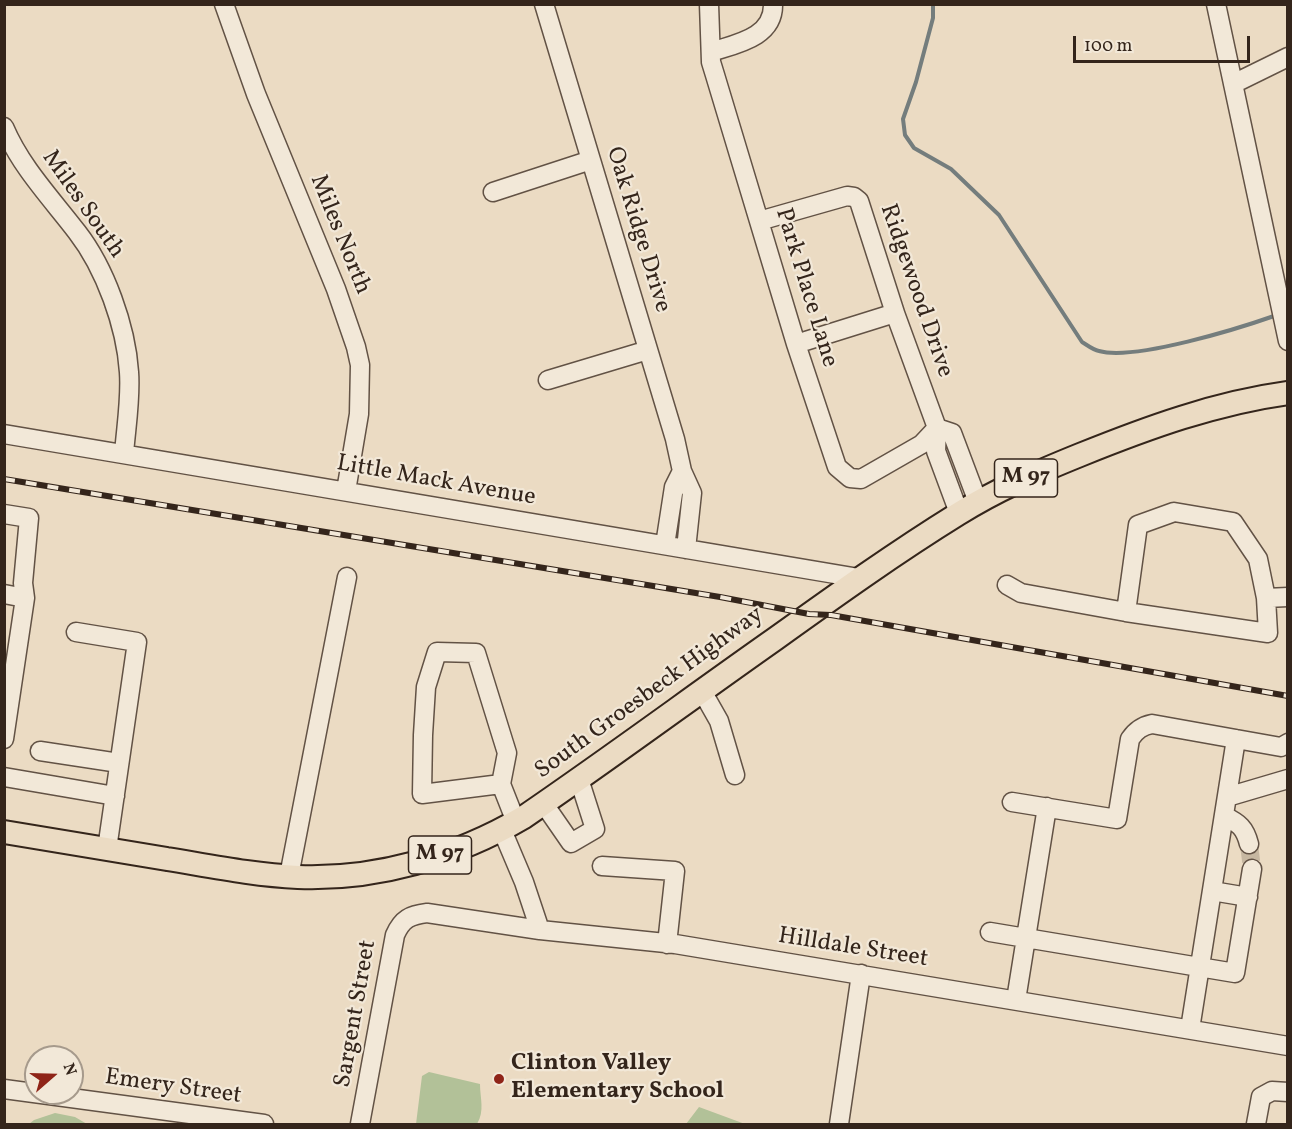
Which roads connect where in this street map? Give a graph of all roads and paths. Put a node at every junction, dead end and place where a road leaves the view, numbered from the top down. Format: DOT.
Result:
graph roads {
  1 [pos="224,4"];
  2 [pos="544,4"];
  3 [pos="709,4"];
  4 [pos="773,4"];
  5 [pos="1216,4"];
  6 [pos="711,52"];
  7 [pos="1287,57"];
  8 [pos="1233,84"];
  9 [pos="4,127"];
  10 [pos="591,160"];
  11 [pos="493,192"];
  12 [pos="759,221"];
  13 [pos="895,314"];
  14 [pos="1287,337"];
  15 [pos="1287,341"];
  16 [pos="796,344"];
  17 [pos="648,350"];
  18 [pos="548,380"];
  19 [pos="1287,393"];
  20 [pos="938,428"];
  21 [pos="4,434"];
  22 [pos="124,454"];
  23 [pos="682,471"];
  24 [pos="345,491"];
  25 [pos="968,508"];
  26 [pos="4,514"];
  27 [pos="665,545"];
  28 [pos="686,549"];
  29 [pos="346,577"];
  30 [pos="859,578"];
  31 [pos="1007,585"];
  32 [pos="4,594"];
  33 [pos="1287,597"];
  34 [pos="25,598"];
  35 [pos="1266,598"];
  36 [pos="1126,612"];
  37 [pos="76,632"];
  38 [pos="702,691"];
  39 [pos="4,739"];
  40 [pos="1236,739"];
  41 [pos="40,751"];
  42 [pos="1285,751"];
  43 [pos="119,762"];
  44 [pos="735,775"];
  45 [pos="4,777"];
  46 [pos="579,779"];
  47 [pos="1287,779"];
  48 [pos="501,784"];
  49 [pos="115,796"];
  50 [pos="1227,797"];
  51 [pos="1012,802"];
  52 [pos="544,804"];
  53 [pos="1047,807"];
  54 [pos="1224,816"];
  55 [pos="509,826"];
  56 [pos="4,832"];
  57 [pos="1249,844"];
  58 [pos="107,849"];
  59 [pos="602,866"];
  60 [pos="1252,869"];
  61 [pos="289,876"];
  62 [pos="1212,891"];
  63 [pos="1248,897"];
  64 [pos="408,916"];
  65 [pos="540,930"];
  66 [pos="990,932"];
  67 [pos="1028,939"];
  68 [pos="667,944"];
  69 [pos="1200,967"];
  70 [pos="861,974"];
  71 [pos="1016,1000"];
  72 [pos="1190,1029"];
  73 [pos="1287,1046"];
  74 [pos="4,1089"];
  75 [pos="1287,1092"];
  76 [pos="264,1125"];
  77 [pos="360,1125"];
  78 [pos="840,1125"];
  79 [pos="1256,1125"];
  1 -- 24 [label="street, Miles North"];
  2 -- 10 [label="street, Oak Ridge Drive"];
  3 -- 6 [label="street, Park Place Lane"];
  4 -- 6 [label="street"];
  5 -- 8 [label="street"];
  6 -- 12 [label="street, Park Place Lane"];
  7 -- 8 [label="street"];
  8 -- 14 [label="street"];
  9 -- 22 [label="street, Miles South"];
  10 -- 11 [label="street"];
  10 -- 17 [label="street, Oak Ridge Drive"];
  12 -- 13 [label="street, Ridgewood Drive"];
  12 -- 16 [label="street, Park Place Lane"];
  13 -- 16 [label="street"];
  13 -- 20 [label="street, Ridgewood Drive"];
  14 -- 15 [label="street"];
  16 -- 20 [label="street, Park Place Lane"];
  17 -- 18 [label="street"];
  17 -- 23 [label="street, Oak Ridge Drive"];
  19 -- 25 [label="main road, South Groesbeck Highway / M 97"];
  20 -- 25 [label="street, Ridgewood Drive"];
  21 -- 22 [label="street, Little Mack Avenue"];
  22 -- 24 [label="street, Little Mack Avenue"];
  23 -- 27 [label="street"];
  23 -- 28 [label="street, Oak Ridge Drive"];
  24 -- 27 [label="street, Little Mack Avenue"];
  25 -- 30 [label="main road, South Groesbeck Highway / M 97"];
  26 -- 34 [label="street"];
  27 -- 28 [label="street, Little Mack Avenue"];
  28 -- 30 [label="street, Little Mack Avenue"];
  29 -- 61 [label="street"];
  30 -- 38 [label="main road, South Groesbeck Highway / M 97"];
  31 -- 36 [label="street"];
  32 -- 34 [label="street"];
  33 -- 35 [label="street"];
  34 -- 39 [label="street"];
  35 -- 36 [label="street"];
  35 -- 36 [label="street"];
  37 -- 43 [label="street"];
  38 -- 44 [label="street"];
  38 -- 46 [label="main road, South Groesbeck Highway / M 97"];
  40 -- 42 [label="street"];
  40 -- 50 [label="street"];
  40 -- 53 [label="street"];
  41 -- 43 [label="street"];
  43 -- 49 [label="street"];
  45 -- 49 [label="street"];
  46 -- 52 [label="main road, South Groesbeck Highway / M 97"];
  46 -- 52 [label="street"];
  47 -- 50 [label="street"];
  48 -- 48 [label="street"];
  48 -- 55 [label="street"];
  49 -- 58 [label="street"];
  50 -- 54 [label="street"];
  51 -- 53 [label="street"];
  52 -- 55 [label="main road, South Groesbeck Highway / M 97"];
  53 -- 67 [label="street"];
  54 -- 57 [label="street"];
  54 -- 62 [label="street"];
  55 -- 61 [label="main road, South Groesbeck Highway / M 97"];
  55 -- 65 [label="street"];
  56 -- 58 [label="main road, South Groesbeck Highway / M 97"];
  58 -- 61 [label="main road, South Groesbeck Highway / M 97"];
  59 -- 68 [label="street"];
  60 -- 63 [label="street"];
  62 -- 63 [label="street"];
  62 -- 69 [label="street"];
  63 -- 69 [label="street"];
  64 -- 65 [label="street, Hilldale Street"];
  64 -- 77 [label="street, Sargent Street"];
  65 -- 68 [label="street, Hilldale Street"];
  66 -- 67 [label="street"];
  67 -- 69 [label="street"];
  67 -- 71 [label="street"];
  68 -- 70 [label="street, Hilldale Street"];
  69 -- 72 [label="street"];
  70 -- 71 [label="street, Hilldale Street"];
  70 -- 78 [label="street"];
  71 -- 72 [label="street, Hilldale Street"];
  72 -- 73 [label="street, Hilldale Street"];
  74 -- 76 [label="street, Emery Street"];
  75 -- 79 [label="street"];
}
